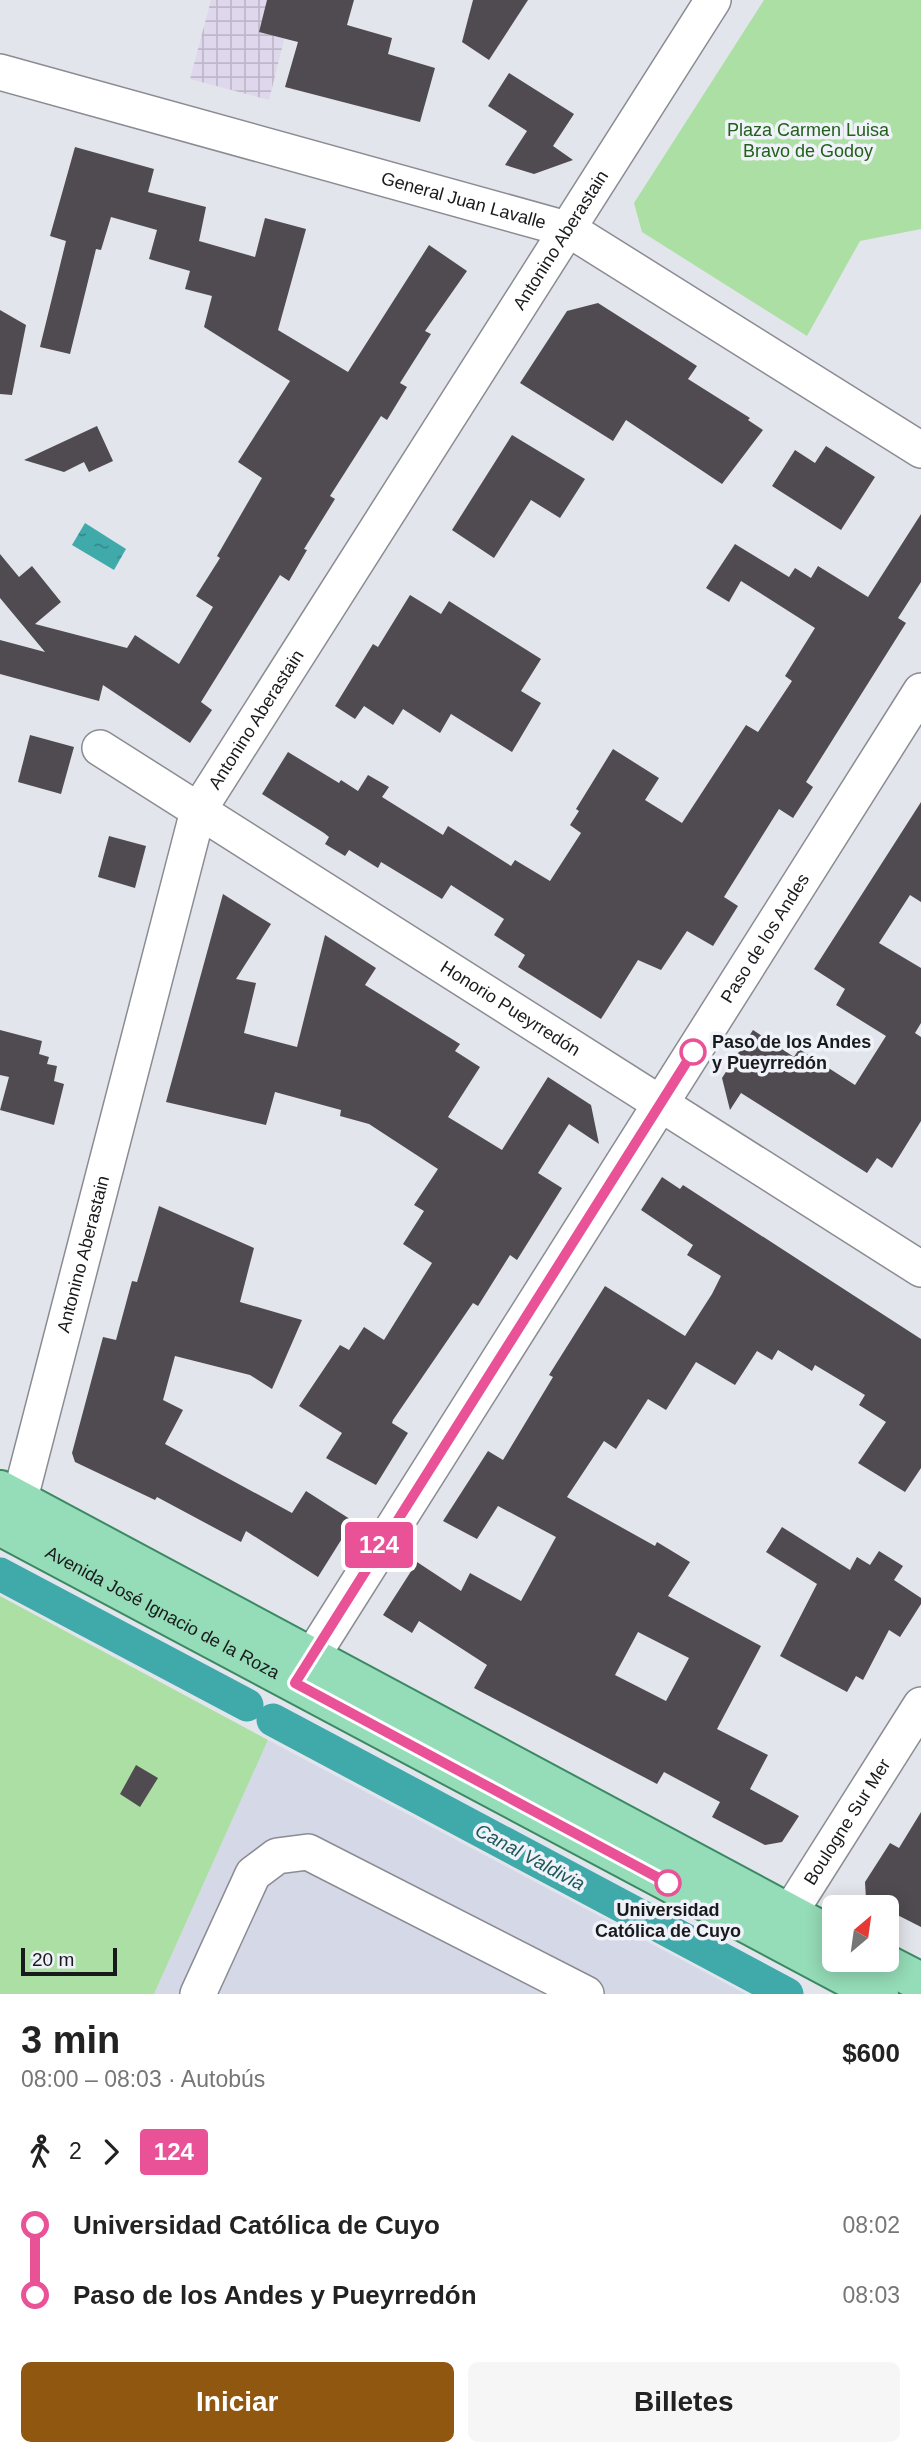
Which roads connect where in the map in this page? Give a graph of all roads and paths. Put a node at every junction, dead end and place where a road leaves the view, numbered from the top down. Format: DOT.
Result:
graph roads {
  1 [pos="713,0"];
  2 [pos="0,72"];
  3 [pos="570,230"];
  4 [pos="921,450"];
  5 [pos="921,691"];
  6 [pos="100,748"];
  7 [pos="198,811"];
  8 [pos="660,1103"];
  9 [pos="921,1269"];
  10 [pos="8,1512"];
  11 [pos="303,1669"];
  12 [pos="921,1705"];
  13 [pos="780,1927"];
  14 [pos="822,1935"];
  15 [pos="900,1971"];
  16 [pos="921,1982"];
  17 [pos="577,1992"];
  18 [pos="198,1994"];
  19 [pos="879,1994"];
  1 -- 3 [label="street, Antonino Aberastain"];
  2 -- 3 [label="street, General Juan Lavalle"];
  3 -- 4 [label="street, General Juan Lavalle"];
  3 -- 7 [label="street, Antonino Aberastain"];
  5 -- 8 [label="street, Paso de los Andes"];
  6 -- 7 [label="street, Honorio Pueyrredón"];
  7 -- 8 [label="street, Honorio Pueyrredón"];
  7 -- 10 [label="street, Antonino Aberastain"];
  8 -- 9 [label="street, Honorio Pueyrredón"];
  8 -- 11 [label="street, Paso de los Andes"];
  10 -- 11 [label="main road, Avenida José Ignacio de la Roza"];
  11 -- 13 [label="main road, Avenida José Ignacio de la Roza"];
  12 -- 13 [label="street, Boulogne Sur Mer"];
  13 -- 14 [label="main road, Avenida José Ignacio de la Roza"];
  13 -- 19 [label="main road, Avenida José Ignacio de la Roza"];
  15 -- 16 [label="main road"];
  17 -- 18 [label="street"];
}
